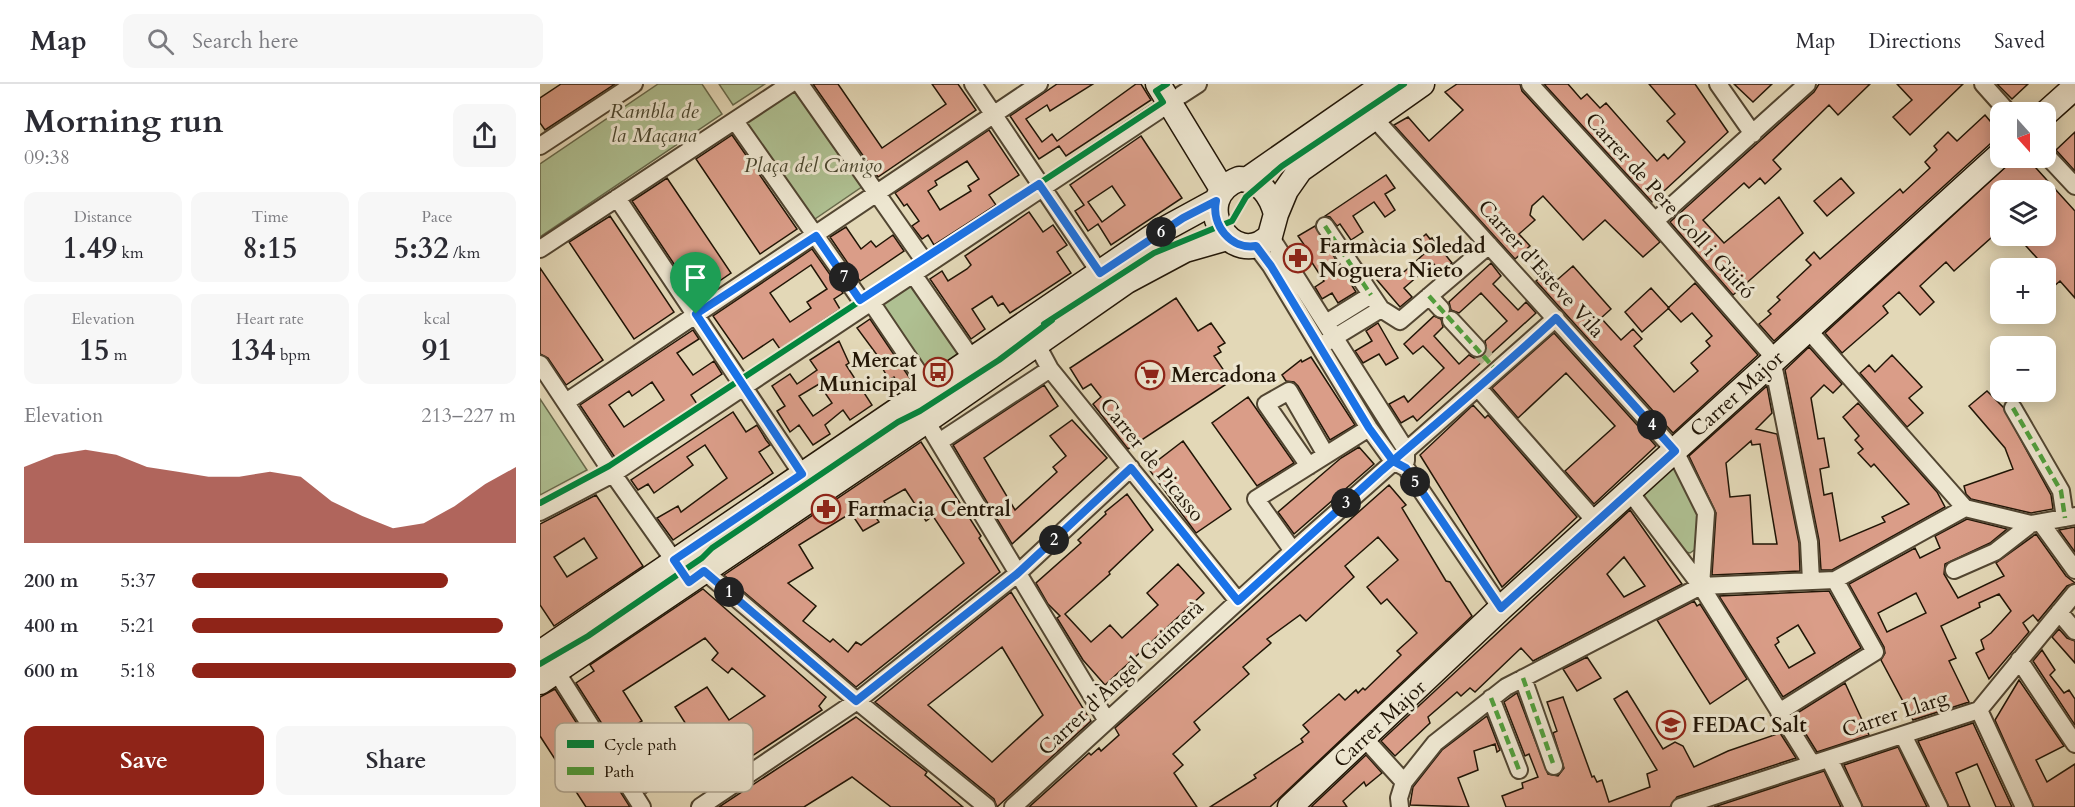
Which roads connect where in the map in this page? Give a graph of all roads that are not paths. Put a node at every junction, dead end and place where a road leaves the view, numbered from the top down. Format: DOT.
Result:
graph roads {
  1 [pos="634,84"];
  2 [pos="790,84"];
  3 [pos="800,84"];
  4 [pos="973,84"];
  5 [pos="1039,84"];
  6 [pos="1385,84"];
  7 [pos="1422,84"];
  8 [pos="1530,84"];
  9 [pos="1718,84"];
  10 [pos="1808,84"];
  11 [pos="1983,84"];
  12 [pos="2075,87"];
  13 [pos="1176,90"];
  14 [pos="1999,102"];
  15 [pos="2056,104"];
  16 [pos="994,115"];
  17 [pos="1373,117"];
  18 [pos="735,121"];
  19 [pos="1753,134"];
  20 [pos="542,141"];
  21 [pos="1990,164"];
  22 [pos="2056,166"];
  23 [pos="2075,186"];
  24 [pos="1231,187"];
  25 [pos="1043,188"];
  26 [pos="878,194"];
  27 [pos="617,198"];
  28 [pos="1655,221"];
  29 [pos="1325,226"];
  30 [pos="1267,232"];
  31 [pos="816,236"];
  32 [pos="1227,238"];
  33 [pos="1489,245"];
  34 [pos="540,249"];
  35 [pos="927,265"];
  36 [pos="1100,273"];
  37 [pos="913,274"];
  38 [pos="1371,295"];
  39 [pos="1429,296"];
  40 [pos="868,304"];
  41 [pos="1381,309"];
  42 [pos="696,314"];
  43 [pos="1556,318"];
  44 [pos="1326,323"];
  45 [pos="1809,331"];
  46 [pos="1335,339"];
  47 [pos="1036,344"];
  48 [pos="1318,346"];
  49 [pos="972,359"];
  50 [pos="1487,359"];
  51 [pos="1772,362"];
  52 [pos="540,364"];
  53 [pos="1050,369"];
  54 [pos="744,388"];
  55 [pos="929,388"];
  56 [pos="1478,388"];
  57 [pos="566,402"];
  58 [pos="2013,408"];
  59 [pos="926,422"];
  60 [pos="1369,428"];
  61 [pos="939,442"];
  62 [pos="1406,450"];
  63 [pos="1675,451"];
  64 [pos="1326,455"];
  65 [pos="1399,464"];
  66 [pos="1309,466"];
  67 [pos="1131,468"];
  68 [pos="613,474"];
  69 [pos="802,474"];
  70 [pos="1630,492"];
  71 [pos="1965,508"];
  72 [pos="540,512"];
  73 [pos="2070,517"];
  74 [pos="1596,522"];
  75 [pos="2036,524"];
  76 [pos="1293,551"];
  77 [pos="674,560"];
  78 [pos="1954,570"];
  79 [pos="2075,570"];
  80 [pos="1017,574"];
  81 [pos="697,577"];
  82 [pos="1835,580"];
  83 [pos="1811,581"];
  84 [pos="1701,586"];
  85 [pos="2075,593"];
  86 [pos="1238,601"];
  87 [pos="1501,608"];
  88 [pos="2059,612"];
  89 [pos="2075,631"];
  90 [pos="2019,660"];
  91 [pos="545,669"];
  92 [pos="1523,678"];
  93 [pos="1491,698"];
  94 [pos="856,701"];
  95 [pos="1979,710"];
  96 [pos="1779,711"];
  97 [pos="1107,721"];
  98 [pos="583,723"];
  99 [pos="1904,737"];
  100 [pos="1365,739"];
  101 [pos="2075,744"];
  102 [pos="1829,759"];
  103 [pos="1812,764"];
  104 [pos="1554,766"];
  105 [pos="1519,770"];
  106 [pos="753,771"];
  107 [pos="1404,782"];
  108 [pos="631,792"];
  109 [pos="722,792"];
  110 [pos="1302,803"];
  111 [pos="642,807"];
  112 [pos="700,807"];
  113 [pos="987,807"];
  114 [pos="1013,807"];
  115 [pos="1400,807"];
  116 [pos="1680,807"];
  117 [pos="1853,807"];
  118 [pos="1939,807"];
  119 [pos="2024,807"];
  1 -- 20 [label="street"];
  2 -- 18 [label="street"];
  3 -- 26 [label="street"];
  4 -- 16 [label="street"];
  5 -- 16 [label="street"];
  6 -- 24 [label="main road"];
  7 -- 17 [label="main road"];
  8 -- 28 [label="street, Carrer de Pere Coll i Güitó"];
  9 -- 19 [label="street"];
  10 -- 19 [label="street"];
  11 -- 14 [label="street"];
  12 -- 15 [label="main road"];
  13 -- 24 [label="main road"];
  13 -- 25 [label="street"];
  16 -- 25 [label="street"];
  16 -- 26 [label="street"];
  17 -- 30 [label="main road"];
  17 -- 33 [label="street, Carrer d'Esteve Vila"];
  18 -- 27 [label="street"];
  18 -- 31 [label="street"];
  19 -- 28 [label="street"];
  21 -- 45 [label="main road, Carrer Major"];
  22 -- 23 [label="street"];
  24 -- 30 [label="main road"];
  24 -- 32 [label="main road"];
  24 -- 36 [label="main road"];
  25 -- 35 [label="street"];
  25 -- 36 [label="street"];
  26 -- 31 [label="street"];
  26 -- 35 [label="street"];
  27 -- 34 [label="street"];
  27 -- 42 [label="street"];
  28 -- 51 [label="street, Carrer de Pere Coll i Güitó"];
  29 -- 38 [label="street"];
  30 -- 32 [label="main road"];
  30 -- 44 [label="street"];
  30 -- 48 [label="street"];
  31 -- 40 [label="street"];
  31 -- 42 [label="street"];
  32 -- 47 [label="main road"];
  33 -- 39 [label="street"];
  33 -- 43 [label="street, Carrer d'Esteve Vila"];
  35 -- 37 [label="street"];
  36 -- 49 [label="main road"];
  37 -- 40 [label="street"];
  37 -- 49 [label="street"];
  38 -- 41 [label="street"];
  38 -- 44 [label="street"];
  39 -- 41 [label="street"];
  39 -- 50 [label="street"];
  40 -- 54 [label="street"];
  40 -- 55 [label="street"];
  41 -- 46 [label="street"];
  42 -- 54 [label="street"];
  42 -- 57 [label="street"];
  43 -- 50 [label="street, Carrer d'Àngel Guimerà"];
  43 -- 63 [label="street, Carrer d'Esteve Vila"];
  44 -- 46 [label="street"];
  45 -- 51 [label="main road, Carrer Major"];
  45 -- 71 [label="street"];
  46 -- 48 [label="street"];
  46 -- 62 [label="street"];
  47 -- 53 [label="street, Carrer de Picasso"];
  47 -- 59 [label="main road"];
  48 -- 60 [label="street"];
  49 -- 55 [label="main road"];
  50 -- 56 [label="street, Carrer d'Àngel Guimerà"];
  51 -- 63 [label="main road, Carrer Major"];
  51 -- 83 [label="street"];
  52 -- 57 [label="street"];
  53 -- 61 [label="street"];
  53 -- 67 [label="street, Carrer de Picasso"];
  54 -- 68 [label="street"];
  54 -- 69 [label="street"];
  55 -- 69 [label="main road"];
  56 -- 62 [label="street, Carrer d'Àngel Guimerà"];
  56 -- 74 [label="street"];
  57 -- 68 [label="street"];
  58 -- 73 [label="street"];
  59 -- 61 [label="street"];
  59 -- 81 [label="main road"];
  60 -- 64 [label="street"];
  60 -- 65 [label="street"];
  61 -- 80 [label="street"];
  62 -- 65 [label="street, Carrer d'Àngel Guimerà"];
  63 -- 70 [label="main road, Carrer Major"];
  63 -- 84 [label="street, Carrer d'Esteve Vila"];
  64 -- 66 [label="street"];
  64 -- 66 [label="street"];
  65 -- 76 [label="street, Carrer d'Àngel Guimerà"];
  65 -- 87 [label="street"];
  66 -- 76 [label="street"];
  67 -- 80 [label="street"];
  67 -- 86 [label="street, Carrer de Picasso"];
  68 -- 72 [label="street"];
  68 -- 77 [label="street"];
  69 -- 77 [label="main road"];
  70 -- 74 [label="main road, Carrer Major"];
  70 -- 84 [label="street"];
  71 -- 75 [label="street"];
  71 -- 82 [label="street"];
  73 -- 75 [label="street"];
  74 -- 87 [label="main road, Carrer Major"];
  75 -- 78 [label="street"];
  75 -- 79 [label="street"];
  76 -- 86 [label="street, Carrer d'Àngel Guimerà"];
  77 -- 81 [label="street"];
  77 -- 91 [label="main road"];
  80 -- 94 [label="street"];
  80 -- 97 [label="street"];
  81 -- 91 [label="main road"];
  81 -- 94 [label="street"];
  82 -- 83 [label="street"];
  82 -- 96 [label="street"];
  83 -- 84 [label="street"];
  84 -- 92 [label="street"];
  84 -- 96 [label="street"];
  85 -- 88 [label="street, Carrer Llarg"];
  86 -- 97 [label="street, Carrer d'Àngel Guimerà"];
  87 -- 100 [label="main road, Carrer Major"];
  88 -- 89 [label="street"];
  88 -- 90 [label="street, Carrer Llarg"];
  90 -- 95 [label="street, Carrer Llarg"];
  90 -- 101 [label="street"];
  91 -- 98 [label="street"];
  92 -- 93 [label="street"];
  92 -- 104 [label="street"];
  93 -- 105 [label="street"];
  93 -- 107 [label="street"];
  94 -- 106 [label="street"];
  94 -- 113 [label="street"];
  95 -- 99 [label="street, Carrer Llarg"];
  95 -- 119 [label="street"];
  96 -- 103 [label="street"];
  97 -- 114 [label="street, Carrer d'Àngel Guimerà"];
  99 -- 102 [label="street, Carrer Llarg"];
  99 -- 118 [label="street"];
  100 -- 107 [label="street"];
  100 -- 110 [label="main road, Carrer Major"];
  102 -- 103 [label="street, Carrer Llarg"];
  102 -- 117 [label="street"];
  103 -- 116 [label="street, Carrer Llarg"];
  107 -- 115 [label="street"];
  108 -- 111 [label="street"];
  109 -- 112 [label="street"];
}
